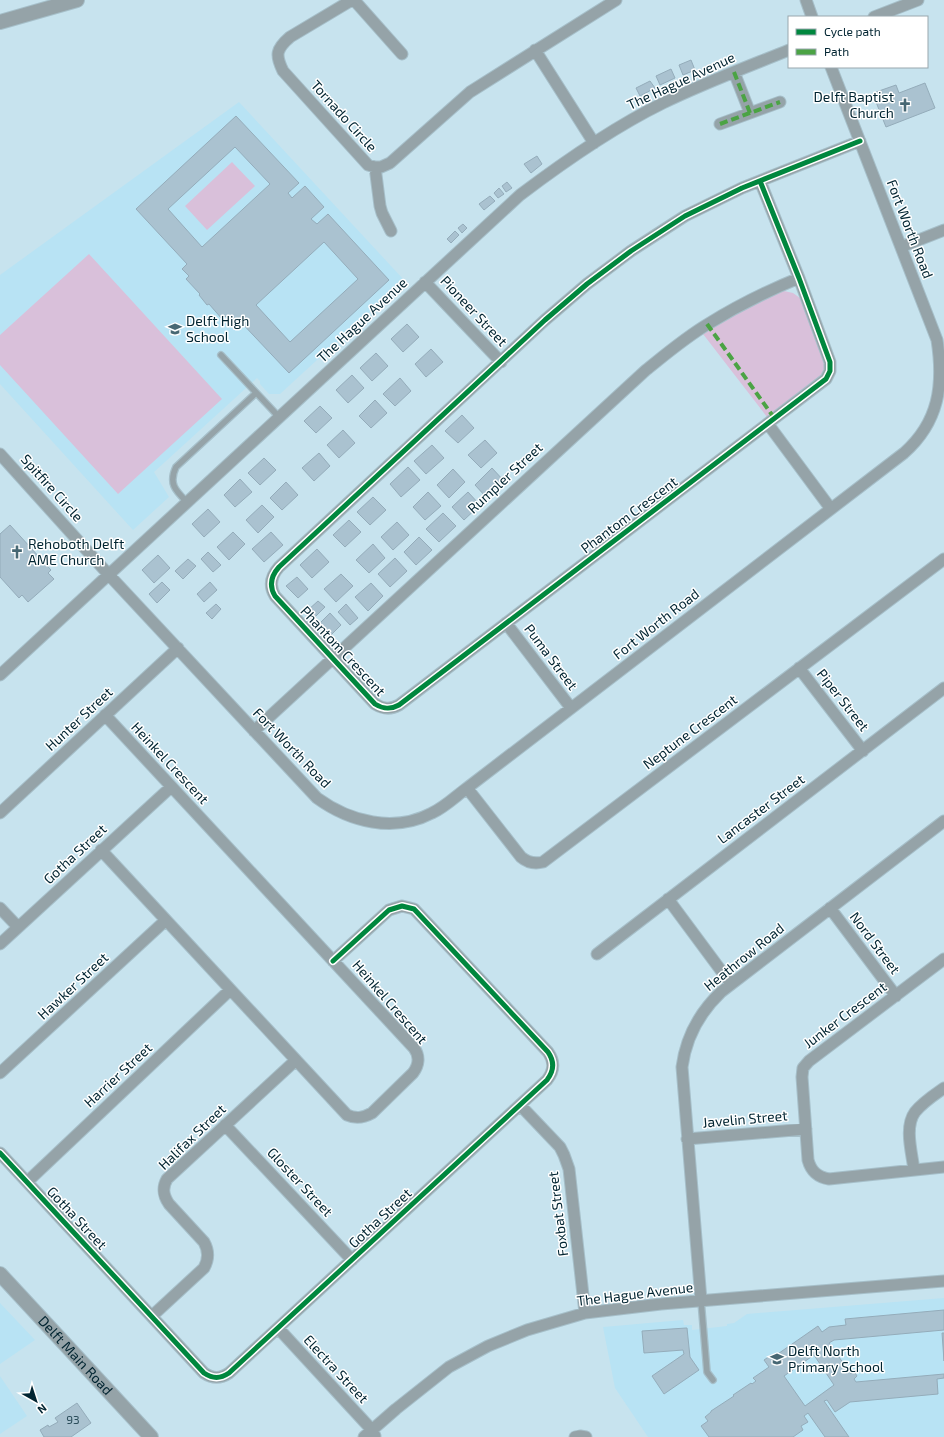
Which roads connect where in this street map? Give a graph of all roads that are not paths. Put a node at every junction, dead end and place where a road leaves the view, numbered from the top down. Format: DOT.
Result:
graph roads {
  1 [pos="77,0"];
  2 [pos="353,0"];
  3 [pos="616,0"];
  4 [pos="806,0"];
  5 [pos="918,0"];
  6 [pos="812,16"];
  7 [pos="877,16"];
  8 [pos="0,22"];
  9 [pos="535,50"];
  10 [pos="788,50"];
  11 [pos="402,54"];
  12 [pos="832,68"];
  13 [pos="734,72"];
  14 [pos="780,102"];
  15 [pos="750,113"];
  16 [pos="720,124"];
  17 [pos="860,141"];
  18 [pos="594,143"];
  19 [pos="375,167"];
  20 [pos="760,181"];
  21 [pos="944,230"];
  22 [pos="391,232"];
  23 [pos="900,247"];
  24 [pos="799,278"];
  25 [pos="425,282"];
  26 [pos="221,355"];
  27 [pos="501,362"];
  28 [pos="256,393"];
  29 [pos="941,407"];
  30 [pos="279,417"];
  31 [pos="768,424"];
  32 [pos="1,457"];
  33 [pos="187,502"];
  34 [pos="831,509"];
  35 [pos="944,559"];
  36 [pos="109,575"];
  37 [pos="506,624"];
  38 [pos="178,648"];
  39 [pos="333,659"];
  40 [pos="799,668"];
  41 [pos="0,676"];
  42 [pos="944,688"];
  43 [pos="571,708"];
  44 [pos="105,715"];
  45 [pos="254,731"];
  46 [pos="863,751"];
  47 [pos="171,786"];
  48 [pos="467,788"];
  49 [pos="0,813"];
  50 [pos="944,821"];
  51 [pos="101,850"];
  52 [pos="668,899"];
  53 [pos="0,908"];
  54 [pos="830,908"];
  55 [pos="166,920"];
  56 [pos="18,927"];
  57 [pos="0,944"];
  58 [pos="597,954"];
  59 [pos="944,959"];
  60 [pos="334,961"];
  61 [pos="731,984"];
  62 [pos="230,990"];
  63 [pos="896,996"];
  64 [pos="296,1060"];
  65 [pos="0,1073"];
  66 [pos="944,1088"];
  67 [pos="520,1104"];
  68 [pos="225,1124"];
  69 [pos="806,1129"];
  70 [pos="687,1139"];
  71 [pos="0,1153"];
  72 [pos="944,1168"];
  73 [pos="914,1170"];
  74 [pos="26,1182"];
  75 [pos="352,1260"];
  76 [pos="0,1274"];
  77 [pos="944,1280"];
  78 [pos="702,1300"];
  79 [pos="585,1313"];
  80 [pos="152,1316"];
  81 [pos="278,1328"];
  82 [pos="713,1380"];
  83 [pos="371,1435"];
  84 [pos="151,1437"];
  85 [pos="575,1437"];
  86 [pos="586,1437"];
  1 -- 8 [label="street"];
  2 -- 11 [label="street"];
  2 -- 19 [label="street, Tornado Circle"];
  3 -- 9 [label="street, Tornado Circle"];
  4 -- 6 [label="street"];
  5 -- 7 [label="street"];
  9 -- 18 [label="street"];
  9 -- 19 [label="street, Tornado Circle"];
  10 -- 13 [label="street, The Hague Avenue"];
  12 -- 17 [label="street, Fort Worth Road"];
  13 -- 15 [label="street"];
  13 -- 18 [label="street, The Hague Avenue"];
  14 -- 15 [label="street"];
  15 -- 16 [label="street"];
  17 -- 20 [label="street, Phantom Crescent"];
  17 -- 23 [label="street, Fort Worth Road"];
  18 -- 25 [label="street, The Hague Avenue"];
  19 -- 22 [label="street"];
  20 -- 24 [label="street, Phantom Crescent"];
  20 -- 27 [label="street, Phantom Crescent"];
  21 -- 23 [label="street"];
  23 -- 29 [label="street, Fort Worth Road"];
  24 -- 31 [label="street, Phantom Crescent"];
  24 -- 39 [label="street, Rumpler Street"];
  25 -- 27 [label="street, Pioneer Street"];
  25 -- 30 [label="street, The Hague Avenue"];
  26 -- 28 [label="lane"];
  27 -- 39 [label="street, Phantom Crescent"];
  28 -- 30 [label="lane"];
  28 -- 33 [label="lane"];
  29 -- 34 [label="street, Fort Worth Road"];
  30 -- 33 [label="street, The Hague Avenue"];
  31 -- 34 [label="street"];
  31 -- 37 [label="street, Phantom Crescent"];
  32 -- 36 [label="street, Spitfire Circle"];
  33 -- 36 [label="street, The Hague Avenue"];
  34 -- 43 [label="street, Fort Worth Road"];
  35 -- 40 [label="street, Neptune Crescent"];
  36 -- 38 [label="street, Fort Worth Road"];
  36 -- 41 [label="street, The Hague Avenue"];
  37 -- 39 [label="street, Phantom Crescent"];
  37 -- 43 [label="street, Puma Street"];
  38 -- 44 [label="street, Hunter Street"];
  38 -- 45 [label="street, Fort Worth Road"];
  39 -- 45 [label="street, Rumpler Street"];
  40 -- 46 [label="street, Piper Street"];
  40 -- 48 [label="street, Neptune Crescent"];
  42 -- 46 [label="street, Lancaster Street"];
  43 -- 48 [label="street, Fort Worth Road"];
  44 -- 47 [label="street, Heinkel Crescent"];
  44 -- 49 [label="street, Hunter Street"];
  45 -- 48 [label="street, Fort Worth Road"];
  46 -- 52 [label="street, Lancaster Street"];
  47 -- 51 [label="street, Gotha Street"];
  47 -- 60 [label="street, Heinkel Crescent"];
  50 -- 54 [label="street, Heathrow Road"];
  51 -- 55 [label="street, Heinkel Crescent"];
  51 -- 56 [label="street, Gotha Street"];
  52 -- 58 [label="street, Lancaster Street"];
  52 -- 61 [label="street"];
  53 -- 56 [label="street"];
  54 -- 61 [label="street, Heathrow Road"];
  54 -- 63 [label="street, Nord Street"];
  55 -- 62 [label="street, Heinkel Crescent"];
  55 -- 65 [label="street, Hawker Street"];
  56 -- 57 [label="street, Gotha Street"];
  59 -- 63 [label="street, Junker Crescent"];
  60 -- 64 [label="street, Heinkel Crescent"];
  60 -- 67 [label="street, Gotha Street"];
  61 -- 70 [label="street, Heathrow Road"];
  62 -- 64 [label="street, Heinkel Crescent"];
  62 -- 74 [label="street, Harrier Street"];
  63 -- 69 [label="street, Junker Crescent"];
  64 -- 68 [label="street, Halifax Street"];
  66 -- 73 [label="street"];
  67 -- 75 [label="street, Gotha Street"];
  67 -- 79 [label="street, Foxbat Street"];
  68 -- 75 [label="street, Gloster Street"];
  68 -- 80 [label="street, Halifax Street"];
  69 -- 70 [label="street, Javelin Street"];
  69 -- 73 [label="street, Junker Crescent"];
  70 -- 78 [label="street, Heathrow Road"];
  71 -- 74 [label="street, Gotha Street"];
  72 -- 73 [label="street, Junker Crescent"];
  74 -- 80 [label="street, Gotha Street"];
  75 -- 81 [label="street, Gotha Street"];
  76 -- 84 [label="street, Delft Main Road"];
  77 -- 78 [label="street, The Hague Avenue"];
  78 -- 79 [label="street, The Hague Avenue"];
  78 -- 82 [label="lane"];
  79 -- 83 [label="street, The Hague Avenue"];
  80 -- 81 [label="street, Gotha Street"];
  81 -- 83 [label="street, Electra Street"];
  85 -- 86 [label="street"];
}
